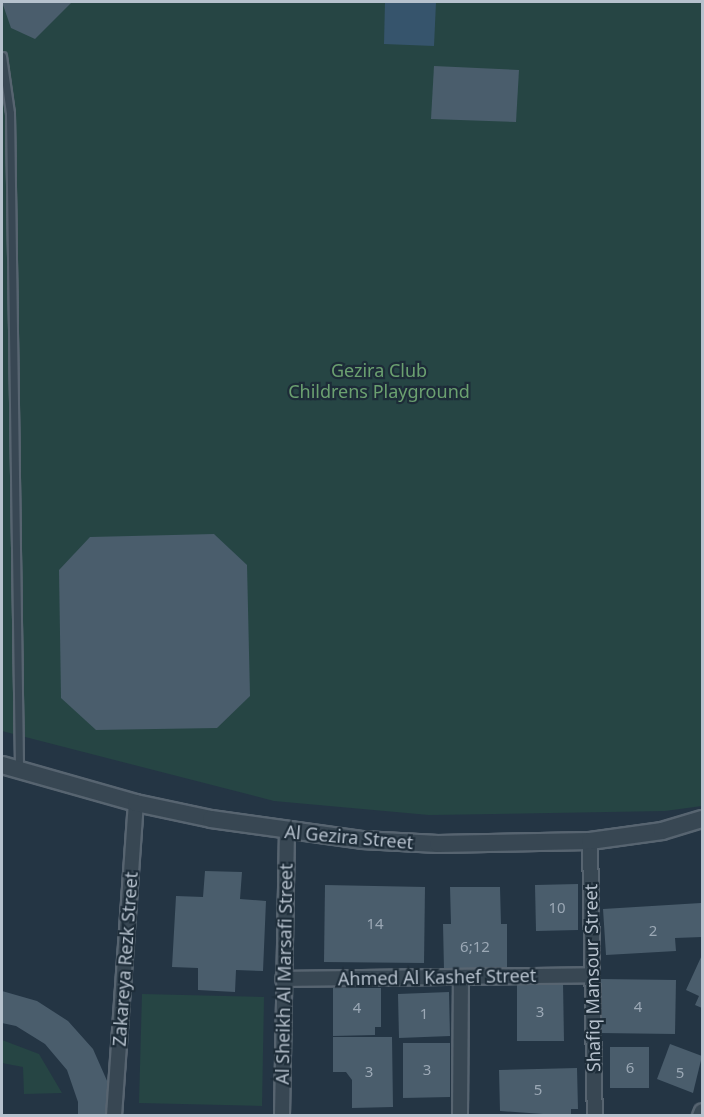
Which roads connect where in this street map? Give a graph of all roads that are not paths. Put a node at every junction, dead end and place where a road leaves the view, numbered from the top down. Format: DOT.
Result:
graph roads {
  1 [pos="2,56"];
  2 [pos="2,765"];
  3 [pos="19,771"];
  4 [pos="136,803"];
  5 [pos="702,819"];
  6 [pos="287,832"];
  7 [pos="590,841"];
  8 [pos="590,975"];
  9 [pos="461,977"];
  10 [pos="283,978"];
  11 [pos="702,1111"];
  12 [pos="114,1116"];
  13 [pos="282,1116"];
  14 [pos="460,1116"];
  15 [pos="595,1116"];
  16 [pos="700,1116"];
  1 -- 3 [label="lane"];
  2 -- 3 [label="street, Al Gezira Street"];
  3 -- 4 [label="street, Al Gezira Street"];
  4 -- 6 [label="street, Al Gezira Street"];
  4 -- 12 [label="street, Zakareya Rezk Street"];
  5 -- 7 [label="street, Al Gezira Street"];
  6 -- 7 [label="street, Al Gezira Street"];
  6 -- 10 [label="street, Al Sheikh Al Marsafi Street"];
  7 -- 8 [label="street, Shafiq Mansour Street"];
  8 -- 9 [label="street, Ahmed Al Kashef Street"];
  8 -- 15 [label="street, Shafiq Mansour Street"];
  9 -- 10 [label="street, Ahmed Al Kashef Street"];
  9 -- 14 [label="street"];
  10 -- 13 [label="street, Al Sheikh Al Marsafi Street"];
  11 -- 16 [label="street"];
}
